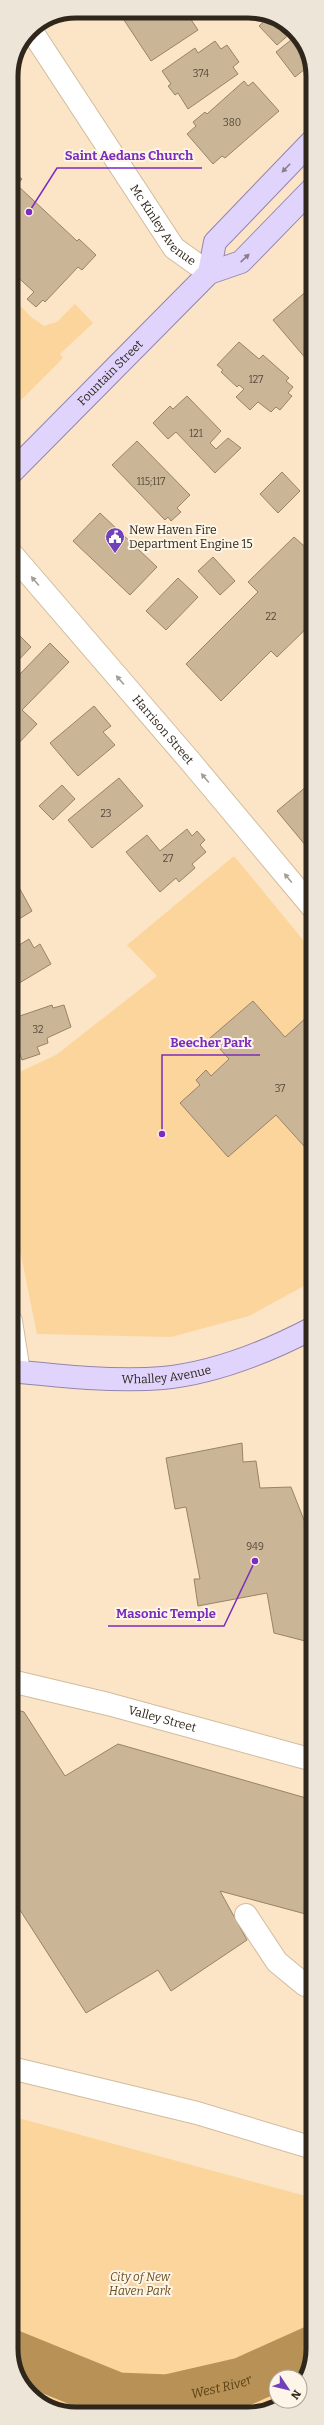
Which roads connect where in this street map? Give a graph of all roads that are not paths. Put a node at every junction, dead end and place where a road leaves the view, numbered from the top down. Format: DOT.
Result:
graph roads {
  1 [pos="35,36"];
  2 [pos="306,147"];
  3 [pos="306,195"];
  4 [pos="209,273"];
  5 [pos="18,466"];
  6 [pos="18,561"];
  7 [pos="306,900"];
  8 [pos="306,1332"];
  9 [pos="18,1372"];
  10 [pos="18,1683"];
  11 [pos="306,1758"];
  12 [pos="246,1915"];
  13 [pos="305,1984"];
  14 [pos="18,2070"];
  15 [pos="306,2146"];
  1 -- 4 [label="street, Mc Kinley Avenue"];
  2 -- 4 [label="main road, one-way"];
  4 -- 3 [label="main road, Fountain Street, one-way"];
  4 -- 5 [label="main road, Fountain Street"];
  7 -- 6 [label="street, Harrison Street, one-way"];
  8 -- 9 [label="main road, Whalley Avenue"];
  10 -- 11 [label="street, Valley Street"];
  12 -- 13 [label="street"];
  14 -- 15 [label="street"];
}
